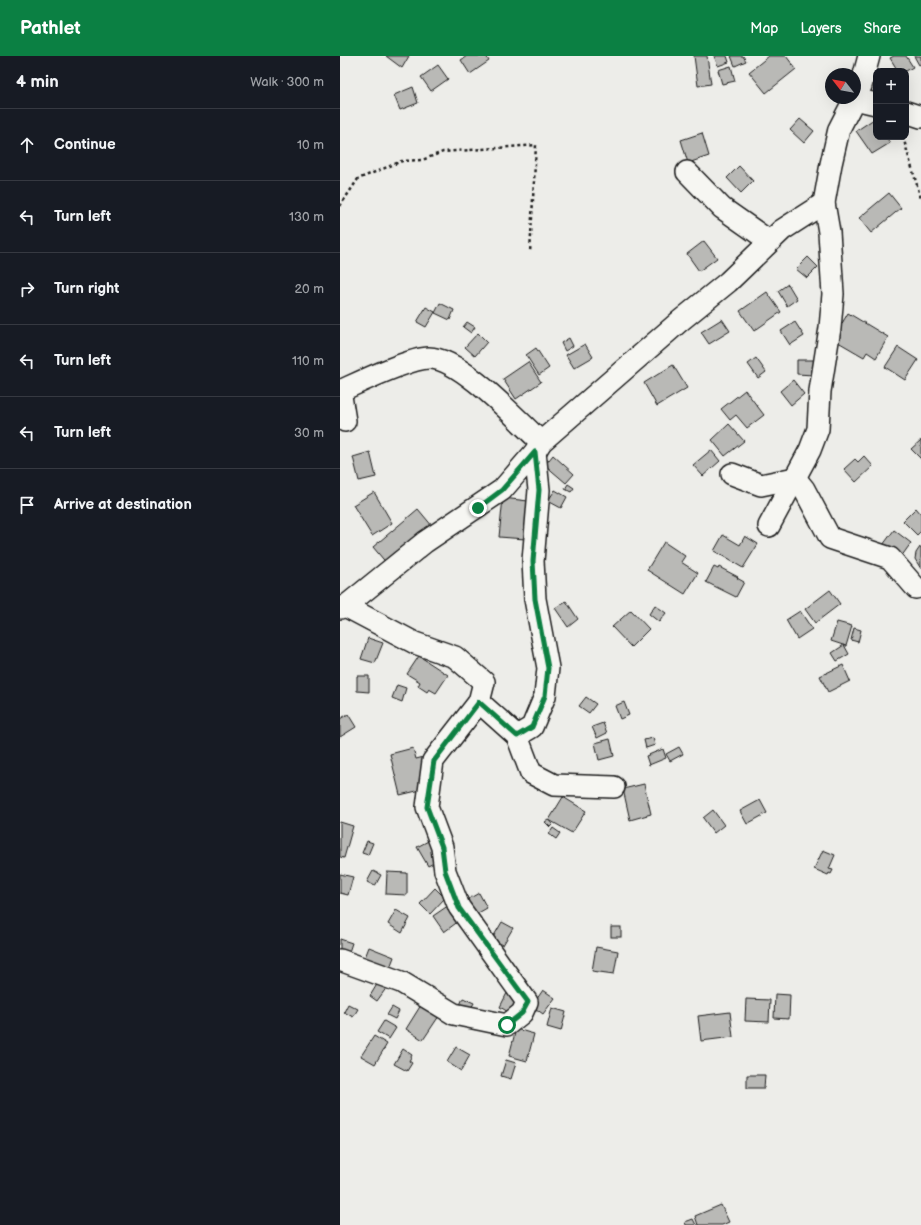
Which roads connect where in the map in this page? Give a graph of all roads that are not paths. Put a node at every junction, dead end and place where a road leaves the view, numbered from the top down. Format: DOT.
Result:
graph roads {
  1 [pos="869,56"];
  2 [pos="861,86"];
  3 [pos="861,100"];
  4 [pos="873,103"];
  5 [pos="852,104"];
  6 [pos="909,113"];
  7 [pos="921,117"];
  8 [pos="687,172"];
  9 [pos="824,203"];
  10 [pos="769,241"];
  11 [pos="340,390"];
  12 [pos="345,421"];
  13 [pos="538,447"];
  14 [pos="732,474"];
  15 [pos="795,478"];
  16 [pos="769,526"];
  17 [pos="916,588"];
  18 [pos="342,607"];
  19 [pos="479,702"];
  20 [pos="517,736"];
  21 [pos="614,787"];
  22 [pos="340,960"];
  1 -- 2 [label="street"];
  3 -- 4 [label="street"];
  5 -- 9 [label="street"];
  6 -- 7 [label="street"];
  8 -- 10 [label="street"];
  9 -- 10 [label="street"];
  9 -- 15 [label="street"];
  10 -- 13 [label="street"];
  11 -- 12 [label="street"];
  11 -- 13 [label="street"];
  13 -- 18 [label="street"];
  13 -- 20 [label="street"];
  14 -- 15 [label="street"];
  15 -- 16 [label="street"];
  15 -- 17 [label="street"];
  18 -- 19 [label="street"];
  19 -- 20 [label="street"];
  19 -- 22 [label="street"];
  20 -- 21 [label="street"];
}
